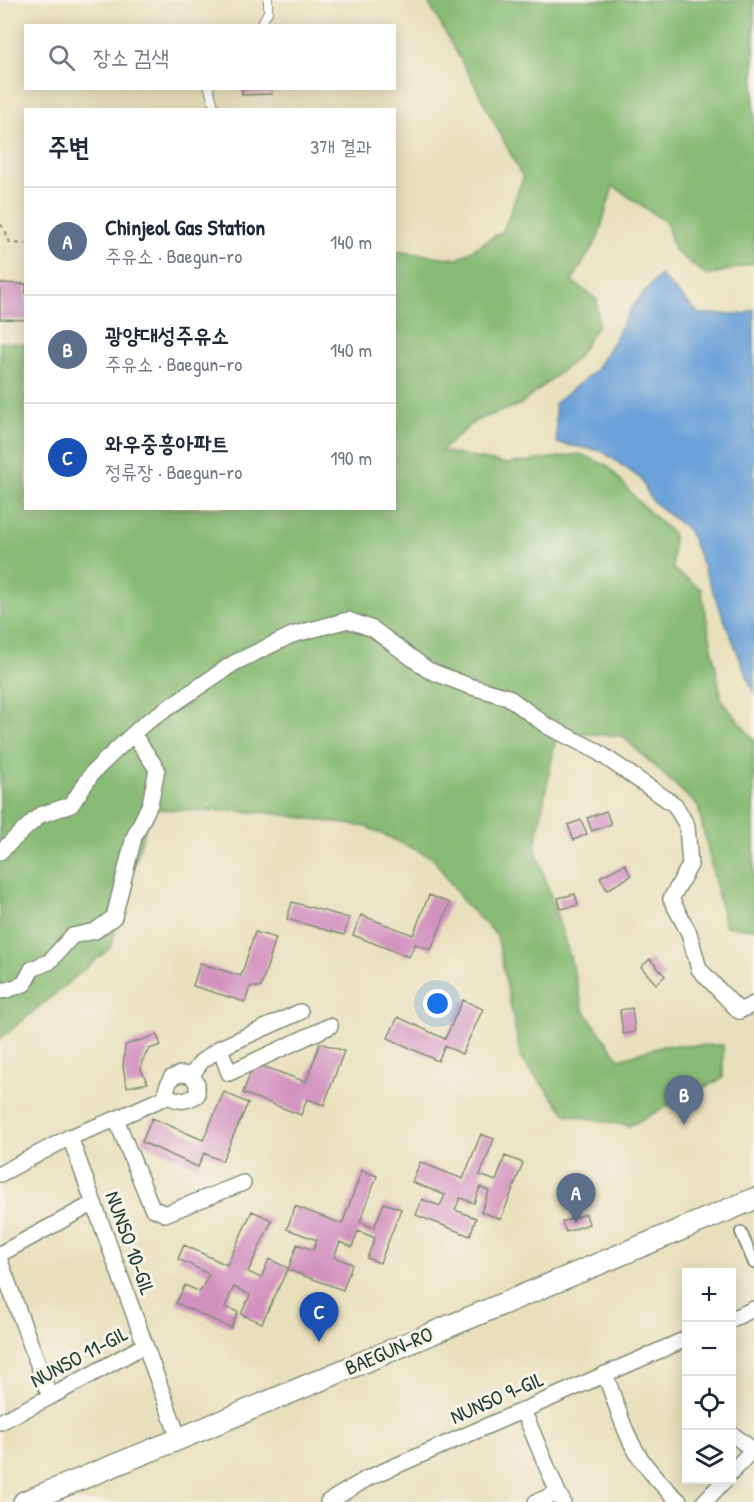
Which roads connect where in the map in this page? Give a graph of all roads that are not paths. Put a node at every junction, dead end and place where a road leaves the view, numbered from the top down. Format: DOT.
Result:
graph roads {
  1 [pos="268,0"];
  2 [pos="261,24"];
  3 [pos="210,90"];
  4 [pos="214,108"];
  5 [pos="133,734"];
  6 [pos="0,852"];
  7 [pos="0,991"];
  8 [pos="754,1004"];
  9 [pos="300,1012"];
  10 [pos="330,1026"];
  11 [pos="220,1048"];
  12 [pos="116,1119"];
  13 [pos="70,1137"];
  14 [pos="0,1174"];
  15 [pos="243,1184"];
  16 [pos="754,1199"];
  17 [pos="93,1203"];
  18 [pos="741,1232"];
  19 [pos="0,1254"];
  20 [pos="0,1261"];
  21 [pos="754,1263"];
  22 [pos="754,1309"];
  23 [pos="736,1317"];
  24 [pos="682,1340"];
  25 [pos="145,1345"];
  26 [pos="605,1374"];
  27 [pos="50,1397"];
  28 [pos="523,1410"];
  29 [pos="0,1422"];
  30 [pos="736,1437"];
  31 [pos="179,1439"];
  32 [pos="753,1449"];
  33 [pos="736,1468"];
  34 [pos="720,1484"];
  35 [pos="560,1498"];
  36 [pos="24,1502"];
  37 [pos="328,1502"];
  38 [pos="536,1502"];
  39 [pos="680,1502"];
  40 [pos="704,1502"];
  1 -- 2 [label="lane"];
  3 -- 4 [label="lane"];
  5 -- 6 [label="street"];
  5 -- 7 [label="street"];
  5 -- 8 [label="street"];
  9 -- 11 [label="street"];
  10 -- 11 [label="street"];
  11 -- 12 [label="street"];
  12 -- 13 [label="street"];
  12 -- 15 [label="street"];
  13 -- 14 [label="street"];
  13 -- 17 [label="street, NUNSO 10-GIL"];
  16 -- 31 [label="main road, BAEGUN-RO"];
  17 -- 19 [label="street"];
  17 -- 25 [label="street, NUNSO 10-GIL"];
  18 -- 21 [label="street"];
  20 -- 27 [label="street"];
  22 -- 23 [label="street"];
  24 -- 26 [label="street, NUNSO 9-GIL"];
  25 -- 27 [label="street, NUNSO 11-GIL"];
  25 -- 31 [label="street, NUNSO 10-GIL"];
  26 -- 28 [label="street, NUNSO 9-GIL"];
  26 -- 39 [label="street"];
  27 -- 29 [label="street, NUNSO 11-GIL"];
  28 -- 35 [label="street"];
  28 -- 37 [label="street, NUNSO 9-GIL"];
  30 -- 32 [label="street"];
  31 -- 36 [label="main road, BAEGUN-RO"];
  32 -- 33 [label="street"];
  34 -- 40 [label="street"];
  35 -- 38 [label="street"];
}
